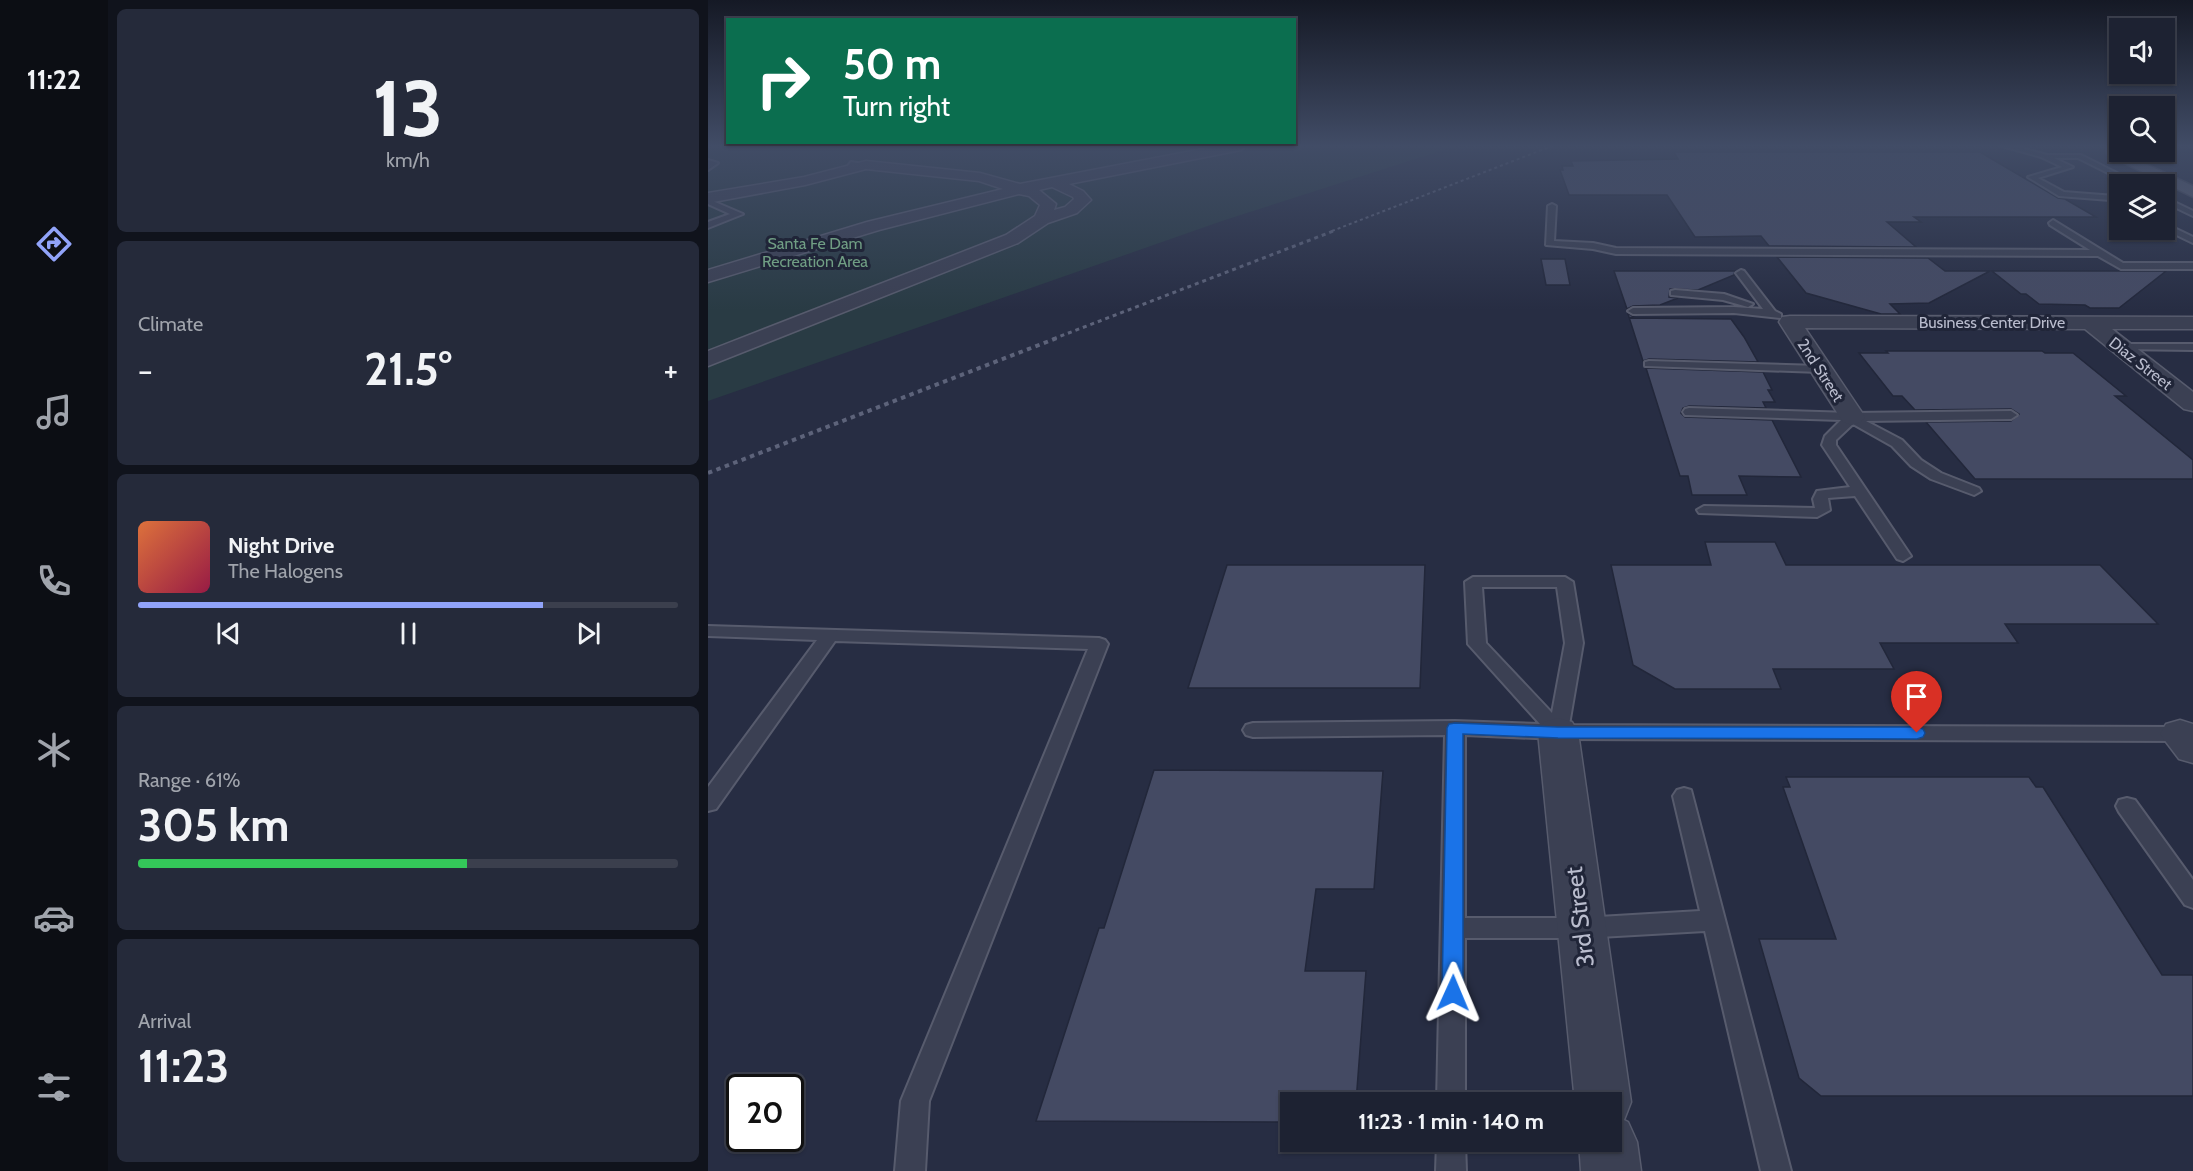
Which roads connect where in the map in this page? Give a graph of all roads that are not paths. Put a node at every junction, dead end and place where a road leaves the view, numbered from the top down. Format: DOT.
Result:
graph roads {
  1 [pos="710,201"];
  2 [pos="973,201"];
  3 [pos="1044,201"];
  4 [pos="1082,201"];
  5 [pos="2175,205"];
  6 [pos="1551,206"];
  7 [pos="2193,214"];
  8 [pos="1042,219"];
  9 [pos="2053,223"];
  10 [pos="708,225"];
  11 [pos="2175,231"];
  12 [pos="2193,240"];
  13 [pos="2101,253"];
  14 [pos="2193,266"];
  15 [pos="1742,273"];
  16 [pos="708,276"];
  17 [pos="1675,293"];
  18 [pos="1633,311"];
  19 [pos="1781,318"];
  20 [pos="2089,322"];
  21 [pos="2193,323"];
  22 [pos="2120,347"];
  23 [pos="2193,347"];
  24 [pos="708,359"];
  25 [pos="1649,364"];
  26 [pos="1820,369"];
  27 [pos="2193,404"];
  28 [pos="1689,412"];
  29 [pos="2012,415"];
  30 [pos="1852,417"];
  31 [pos="1859,491"];
  32 [pos="1974,491"];
  33 [pos="1704,510"];
  34 [pos="1903,556"];
  35 [pos="708,631"];
  36 [pos="830,635"];
  37 [pos="1455,728"];
  38 [pos="1253,730"];
  39 [pos="1558,732"];
  40 [pos="2189,739"];
  41 [pos="1684,796"];
  42 [pos="708,803"];
  43 [pos="2127,806"];
  44 [pos="2193,898"];
  45 [pos="1714,920"];
  46 [pos="1453,928"];
  47 [pos="1582,928"];
  48 [pos="1451,1092"];
  49 [pos="1602,1092"];
  50 [pos="1451,1152"];
  51 [pos="1609,1152"];
  52 [pos="910,1171"];
  53 [pos="1451,1171"];
  54 [pos="1611,1171"];
  55 [pos="1776,1171"];
  1 -- 10 [label="lane"];
  2 -- 16 [label="street"];
  3 -- 8 [label="street"];
  4 -- 8 [label="street"];
  5 -- 7 [label="lane"];
  6 -- 13 [label="lane"];
  8 -- 24 [label="street"];
  9 -- 13 [label="lane"];
  11 -- 12 [label="lane"];
  13 -- 14 [label="lane"];
  15 -- 19 [label="lane"];
  17 -- 19 [label="lane"];
  18 -- 19 [label="lane"];
  19 -- 20 [label="street, Business Center Drive"];
  19 -- 26 [label="street, 2nd Street"];
  20 -- 21 [label="street, Business Center Drive"];
  20 -- 22 [label="street, Diaz Street"];
  22 -- 23 [label="lane"];
  22 -- 27 [label="street, Diaz Street"];
  25 -- 26 [label="lane"];
  26 -- 30 [label="street, 2nd Street"];
  28 -- 30 [label="lane"];
  29 -- 30 [label="lane"];
  30 -- 31 [label="lane"];
  30 -- 32 [label="lane"];
  31 -- 33 [label="lane"];
  31 -- 34 [label="lane"];
  35 -- 36 [label="lane"];
  36 -- 42 [label="lane"];
  36 -- 52 [label="lane"];
  37 -- 38 [label="lane"];
  37 -- 39 [label="lane"];
  37 -- 46 [label="lane"];
  39 -- 39 [label="lane"];
  39 -- 40 [label="lane"];
  39 -- 47 [label="street, 3rd Street"];
  41 -- 45 [label="lane"];
  43 -- 44 [label="lane"];
  45 -- 47 [label="lane"];
  45 -- 55 [label="lane"];
  46 -- 47 [label="lane"];
  46 -- 48 [label="lane"];
  47 -- 49 [label="street, 3rd Street"];
  50 -- 53 [label="lane"];
  51 -- 54 [label="street"];
}
